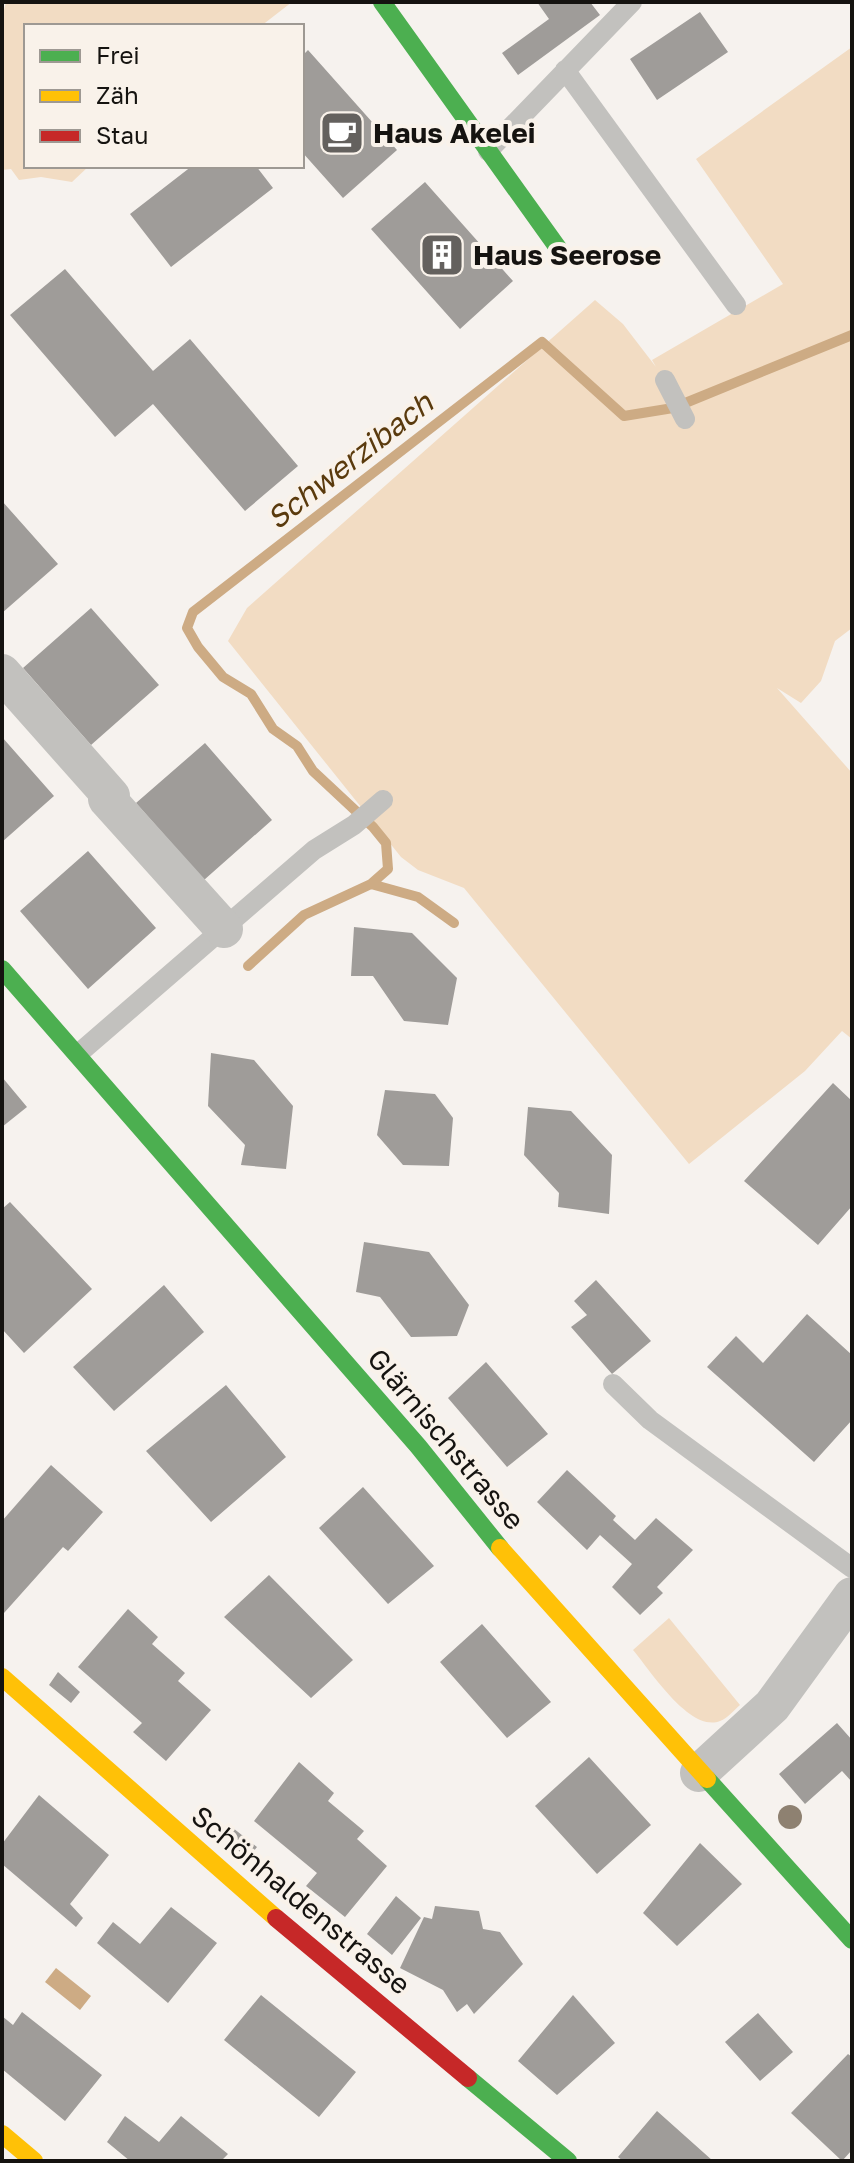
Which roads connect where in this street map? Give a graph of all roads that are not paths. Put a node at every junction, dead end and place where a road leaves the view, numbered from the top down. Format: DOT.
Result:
graph roads {
  1 [pos="382,2"];
  2 [pos="632,2"];
  3 [pos="565,70"];
  4 [pos="488,151"];
  5 [pos="563,255"];
  6 [pos="736,305"];
  7 [pos="665,380"];
  8 [pos="685,419"];
  9 [pos="2,673"];
  10 [pos="383,800"];
  11 [pos="224,929"];
  12 [pos="2,969"];
  13 [pos="78,1054"];
  14 [pos="613,1384"];
  15 [pos="852,1568"];
  16 [pos="852,1596"];
  17 [pos="2,1677"];
  18 [pos="699,1773"];
  19 [pos="852,1940"];
  20 [pos="2,2134"];
  21 [pos="34,2161"];
  22 [pos="568,2161"];
  1 -- 4 [label="street"];
  2 -- 3 [label="lane"];
  3 -- 4 [label="lane"];
  3 -- 6 [label="lane"];
  4 -- 5 [label="street"];
  7 -- 8 [label="lane"];
  9 -- 11 [label="street"];
  10 -- 11 [label="lane"];
  11 -- 13 [label="lane"];
  12 -- 13 [label="street, Glärnischstrasse"];
  13 -- 18 [label="street, Glärnischstrasse"];
  14 -- 15 [label="lane"];
  16 -- 18 [label="street"];
  17 -- 22 [label="street, Schönhaldenstrasse"];
  18 -- 19 [label="street, Glärnischstrasse"];
  20 -- 21 [label="street"];
}
